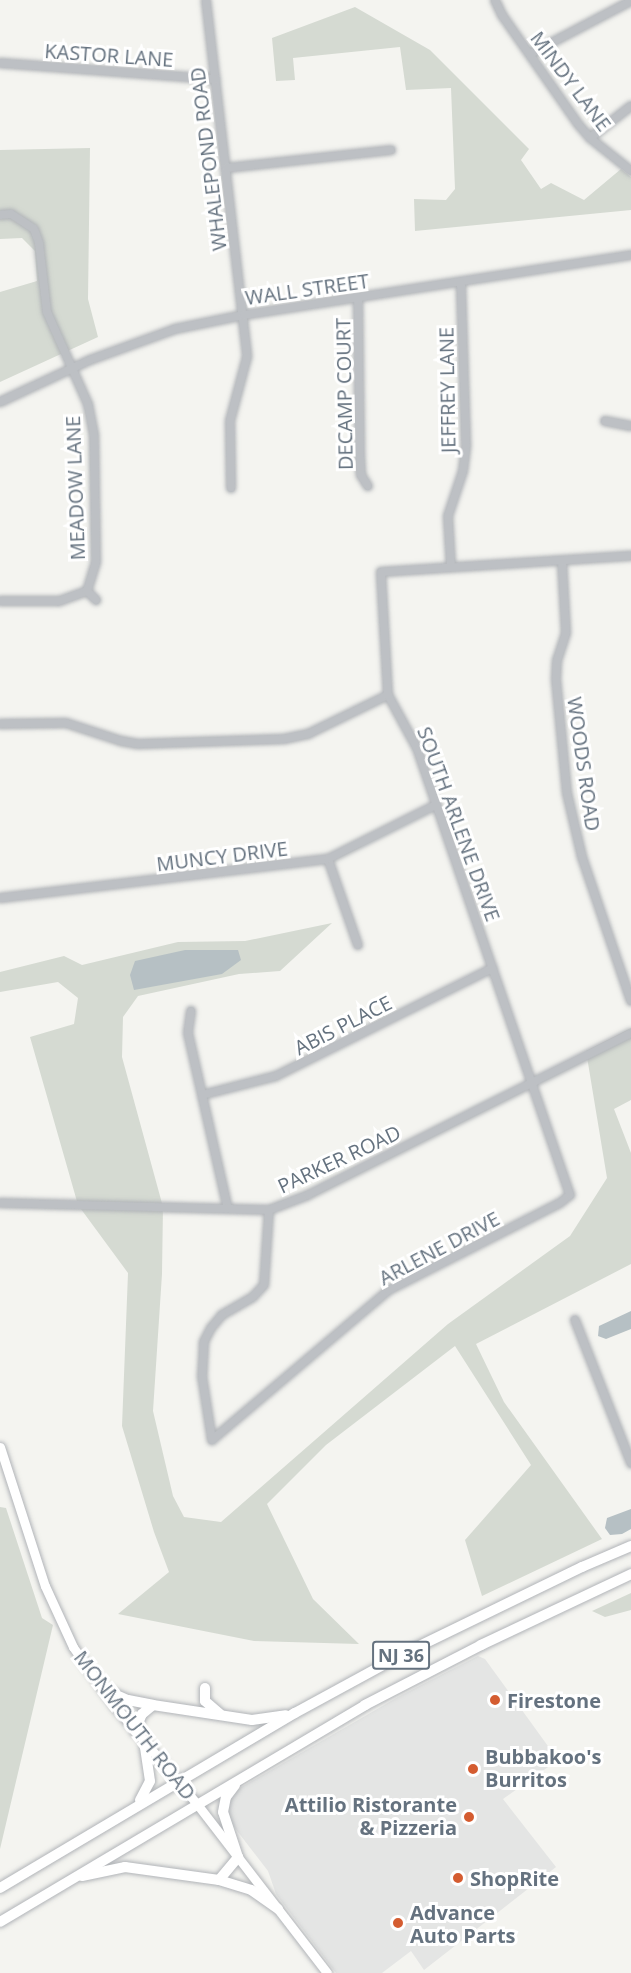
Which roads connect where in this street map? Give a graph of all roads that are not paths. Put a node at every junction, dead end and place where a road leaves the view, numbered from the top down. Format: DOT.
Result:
graph roads {
  1 [pos="206,0"];
  2 [pos="495,0"];
  3 [pos="631,1"];
  4 [pos="530,54"];
  5 [pos="0,63"];
  6 [pos="215,79"];
  7 [pos="631,106"];
  8 [pos="590,138"];
  9 [pos="391,150"];
  10 [pos="226,168"];
  11 [pos="631,171"];
  12 [pos="0,214"];
  13 [pos="631,255"];
  14 [pos="461,283"];
  15 [pos="358,299"];
  16 [pos="243,315"];
  17 [pos="73,368"];
  18 [pos="0,402"];
  19 [pos="605,421"];
  20 [pos="631,426"];
  21 [pos="368,486"];
  22 [pos="231,488"];
  23 [pos="631,556"];
  24 [pos="562,561"];
  25 [pos="374,565"];
  26 [pos="451,567"];
  27 [pos="381,572"];
  28 [pos="87,591"];
  29 [pos="96,600"];
  30 [pos="0,601"];
  31 [pos="388,695"];
  32 [pos="0,724"];
  33 [pos="436,805"];
  34 [pos="328,859"];
  35 [pos="0,898"];
  36 [pos="358,945"];
  37 [pos="493,968"];
  38 [pos="631,1001"];
  39 [pos="191,1011"];
  40 [pos="631,1033"];
  41 [pos="532,1083"];
  42 [pos="202,1095"];
  43 [pos="0,1203"];
  44 [pos="228,1209"];
  45 [pos="269,1210"];
  46 [pos="575,1320"];
  47 [pos="0,1447"];
  48 [pos="631,1463"];
  49 [pos="631,1546"];
  50 [pos="631,1574"];
  51 [pos="205,1688"];
  52 [pos="104,1689"];
  53 [pos="153,1705"];
  54 [pos="296,1713"];
  55 [pos="223,1716"];
  56 [pos="135,1731"];
  57 [pos="144,1741"];
  58 [pos="239,1780"];
  59 [pos="178,1781"];
  60 [pos="197,1804"];
  61 [pos="130,1809"];
  62 [pos="238,1857"];
  63 [pos="71,1879"];
  64 [pos="219,1880"];
  65 [pos="0,1888"];
  66 [pos="278,1910"];
  67 [pos="0,1922"];
  68 [pos="327,1973"];
  1 -- 6 [label="street, WHALEPOND ROAD"];
  2 -- 4 [label="street, MINDY LANE"];
  3 -- 4 [label="street"];
  4 -- 8 [label="street, MINDY LANE"];
  5 -- 6 [label="street, KASTOR LANE"];
  6 -- 10 [label="street, WHALEPOND ROAD"];
  7 -- 8 [label="street"];
  8 -- 11 [label="street, MINDY LANE"];
  9 -- 10 [label="street"];
  10 -- 16 [label="street, WHALEPOND ROAD"];
  12 -- 17 [label="street, MEADOW LANE"];
  13 -- 14 [label="street, WALL STREET"];
  14 -- 15 [label="street, WALL STREET"];
  14 -- 26 [label="street, JEFFREY LANE"];
  15 -- 16 [label="street, WALL STREET"];
  15 -- 21 [label="street, DECAMP COURT"];
  16 -- 17 [label="street, WALL STREET"];
  16 -- 22 [label="street, WHALEPOND ROAD"];
  17 -- 18 [label="street, WALL STREET"];
  17 -- 28 [label="street, MEADOW LANE"];
  19 -- 20 [label="street"];
  23 -- 24 [label="street"];
  24 -- 26 [label="street"];
  24 -- 38 [label="street, WOODS ROAD"];
  25 -- 27 [label="street"];
  26 -- 27 [label="street"];
  27 -- 31 [label="street, SOUTH ARLENE DRIVE"];
  28 -- 29 [label="street"];
  28 -- 30 [label="street"];
  31 -- 32 [label="street"];
  31 -- 33 [label="street, SOUTH ARLENE DRIVE"];
  33 -- 34 [label="street, MUNCY DRIVE"];
  33 -- 37 [label="street, SOUTH ARLENE DRIVE"];
  34 -- 35 [label="street, MUNCY DRIVE"];
  34 -- 36 [label="street"];
  37 -- 41 [label="street, SOUTH ARLENE DRIVE"];
  37 -- 42 [label="street, ABIS PLACE"];
  39 -- 42 [label="street"];
  40 -- 41 [label="street, PARKER ROAD"];
  41 -- 45 [label="street, PARKER ROAD"];
  41 -- 45 [label="street, ARLENE DRIVE"];
  42 -- 44 [label="street"];
  43 -- 44 [label="street, PARKER ROAD"];
  44 -- 45 [label="street, PARKER ROAD"];
  46 -- 48 [label="street"];
  47 -- 52 [label="main road, MONMOUTH ROAD"];
  49 -- 54 [label="highway, NJ 36"];
  50 -- 58 [label="highway, NJ 36"];
  51 -- 55 [label="highway"];
  52 -- 53 [label="highway"];
  52 -- 56 [label="main road, MONMOUTH ROAD"];
  53 -- 55 [label="highway"];
  53 -- 56 [label="highway"];
  54 -- 55 [label="highway"];
  54 -- 59 [label="highway, NJ 36"];
  56 -- 57 [label="main road, MONMOUTH ROAD"];
  57 -- 59 [label="main road, MONMOUTH ROAD"];
  57 -- 61 [label="highway"];
  58 -- 60 [label="highway, NJ 36"];
  58 -- 62 [label="highway"];
  59 -- 60 [label="main road, MONMOUTH ROAD"];
  59 -- 61 [label="highway, NJ 36"];
  60 -- 62 [label="main road, MONMOUTH ROAD"];
  60 -- 63 [label="highway, NJ 36"];
  61 -- 65 [label="highway, NJ 36"];
  62 -- 64 [label="highway"];
  62 -- 66 [label="main road, MONMOUTH ROAD"];
  63 -- 64 [label="highway"];
  63 -- 67 [label="highway, NJ 36"];
  64 -- 66 [label="highway"];
  66 -- 68 [label="main road, MONMOUTH ROAD"];
}
